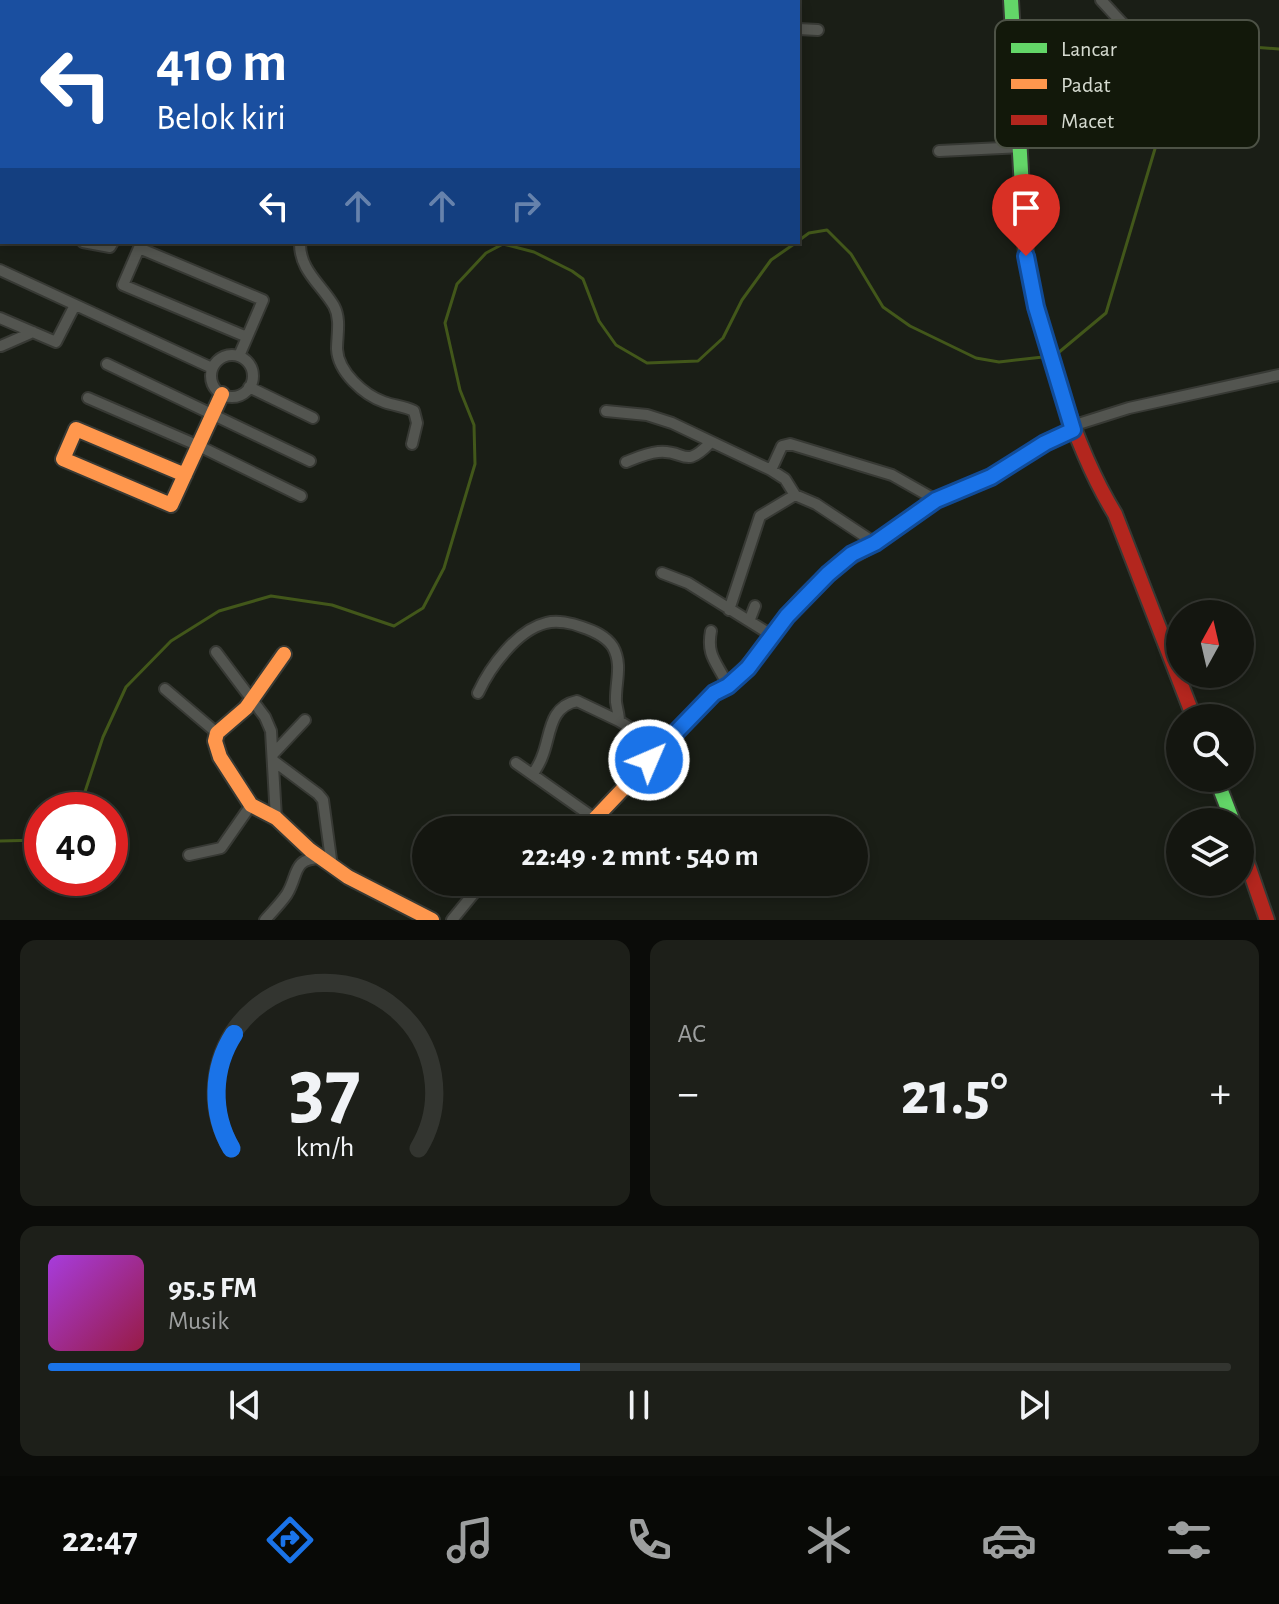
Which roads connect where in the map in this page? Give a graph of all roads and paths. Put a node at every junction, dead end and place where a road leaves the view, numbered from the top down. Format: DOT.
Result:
graph roads {
  1 [pos="1011,0"];
  2 [pos="1101,0"];
  3 [pos="1012,20"];
  4 [pos="1119,20"];
  5 [pos="800,29"];
  6 [pos="818,30"];
  7 [pos="1001,148"];
  8 [pos="1022,148"];
  9 [pos="939,151"];
  10 [pos="91,244"];
  11 [pos="112,244"];
  12 [pos="300,244"];
  13 [pos="0,270"];
  14 [pos="75,305"];
  15 [pos="0,318"];
  16 [pos="33,332"];
  17 [pos="247,337"];
  18 [pos="1,346"];
  19 [pos="239,356"];
  20 [pos="107,364"];
  21 [pos="212,368"];
  22 [pos="1279,375"];
  23 [pos="249,387"];
  24 [pos="222,394"];
  25 [pos="88,398"];
  26 [pos="606,411"];
  27 [pos="214,414"];
  28 [pos="313,418"];
  29 [pos="1073,428"];
  30 [pos="711,442"];
  31 [pos="412,444"];
  32 [pos="199,446"];
  33 [pos="310,461"];
  34 [pos="626,462"];
  35 [pos="771,470"];
  36 [pos="185,475"];
  37 [pos="795,495"];
  38 [pos="301,496"];
  39 [pos="936,500"];
  40 [pos="875,543"];
  41 [pos="662,573"];
  42 [pos="755,606"];
  43 [pos="729,610"];
  44 [pos="750,619"];
  45 [pos="711,631"];
  46 [pos="773,636"];
  47 [pos="216,652"];
  48 [pos="284,654"];
  49 [pos="728,686"];
  50 [pos="165,689"];
  51 [pos="478,693"];
  52 [pos="252,699"];
  53 [pos="1189,704"];
  54 [pos="305,720"];
  55 [pos="619,721"];
  56 [pos="217,733"];
  57 [pos="663,748"];
  58 [pos="274,757"];
  59 [pos="516,763"];
  60 [pos="533,774"];
  61 [pos="251,805"];
  62 [pos="580,816"];
  63 [pos="597,816"];
  64 [pos="276,818"];
  65 [pos="189,855"];
  66 [pos="326,862"];
  67 [pos="1254,882"];
  68 [pos="472,896"];
  69 [pos="265,920"];
  70 [pos="432,920"];
  71 [pos="452,920"];
  72 [pos="1267,920"];
  1 -- 3 [label="main road"];
  2 -- 4 [label="street"];
  5 -- 6 [label="street"];
  7 -- 9 [label="street"];
  8 -- 29 [label="main road"];
  10 -- 11 [label="street"];
  12 -- 31 [label="street"];
  13 -- 14 [label="street"];
  14 -- 16 [label="street"];
  14 -- 21 [label="street"];
  15 -- 16 [label="street"];
  16 -- 18 [label="street"];
  17 -- 17 [label="street"];
  17 -- 19 [label="street"];
  19 -- 21 [label="street"];
  19 -- 23 [label="street"];
  20 -- 27 [label="street"];
  21 -- 24 [label="street"];
  22 -- 29 [label="street"];
  23 -- 24 [label="street"];
  23 -- 28 [label="street"];
  24 -- 27 [label="main road"];
  25 -- 32 [label="street"];
  26 -- 30 [label="street"];
  27 -- 32 [label="main road"];
  27 -- 33 [label="street"];
  29 -- 39 [label="main road"];
  29 -- 53 [label="main road"];
  30 -- 34 [label="street"];
  30 -- 35 [label="street"];
  32 -- 36 [label="main road"];
  32 -- 38 [label="street"];
  35 -- 37 [label="street"];
  35 -- 39 [label="street"];
  36 -- 36 [label="main road"];
  37 -- 40 [label="street"];
  37 -- 43 [label="street"];
  39 -- 40 [label="main road"];
  40 -- 46 [label="main road"];
  41 -- 43 [label="street"];
  42 -- 44 [label="street"];
  43 -- 44 [label="street"];
  44 -- 46 [label="street"];
  45 -- 49 [label="street"];
  46 -- 49 [label="main road"];
  47 -- 52 [label="street"];
  48 -- 52 [label="main road"];
  49 -- 57 [label="main road"];
  50 -- 56 [label="street"];
  51 -- 55 [label="street"];
  52 -- 56 [label="main road"];
  52 -- 58 [label="street"];
  54 -- 58 [label="street"];
  55 -- 57 [label="street"];
  55 -- 60 [label="street"];
  56 -- 61 [label="main road"];
  57 -- 63 [label="main road"];
  58 -- 64 [label="street"];
  58 -- 66 [label="street"];
  59 -- 60 [label="street"];
  60 -- 62 [label="street"];
  61 -- 64 [label="main road"];
  61 -- 65 [label="street"];
  64 -- 66 [label="main road"];
  66 -- 69 [label="street"];
  66 -- 70 [label="main road"];
  67 -- 72 [label="main road"];
  68 -- 71 [label="street"];
}
